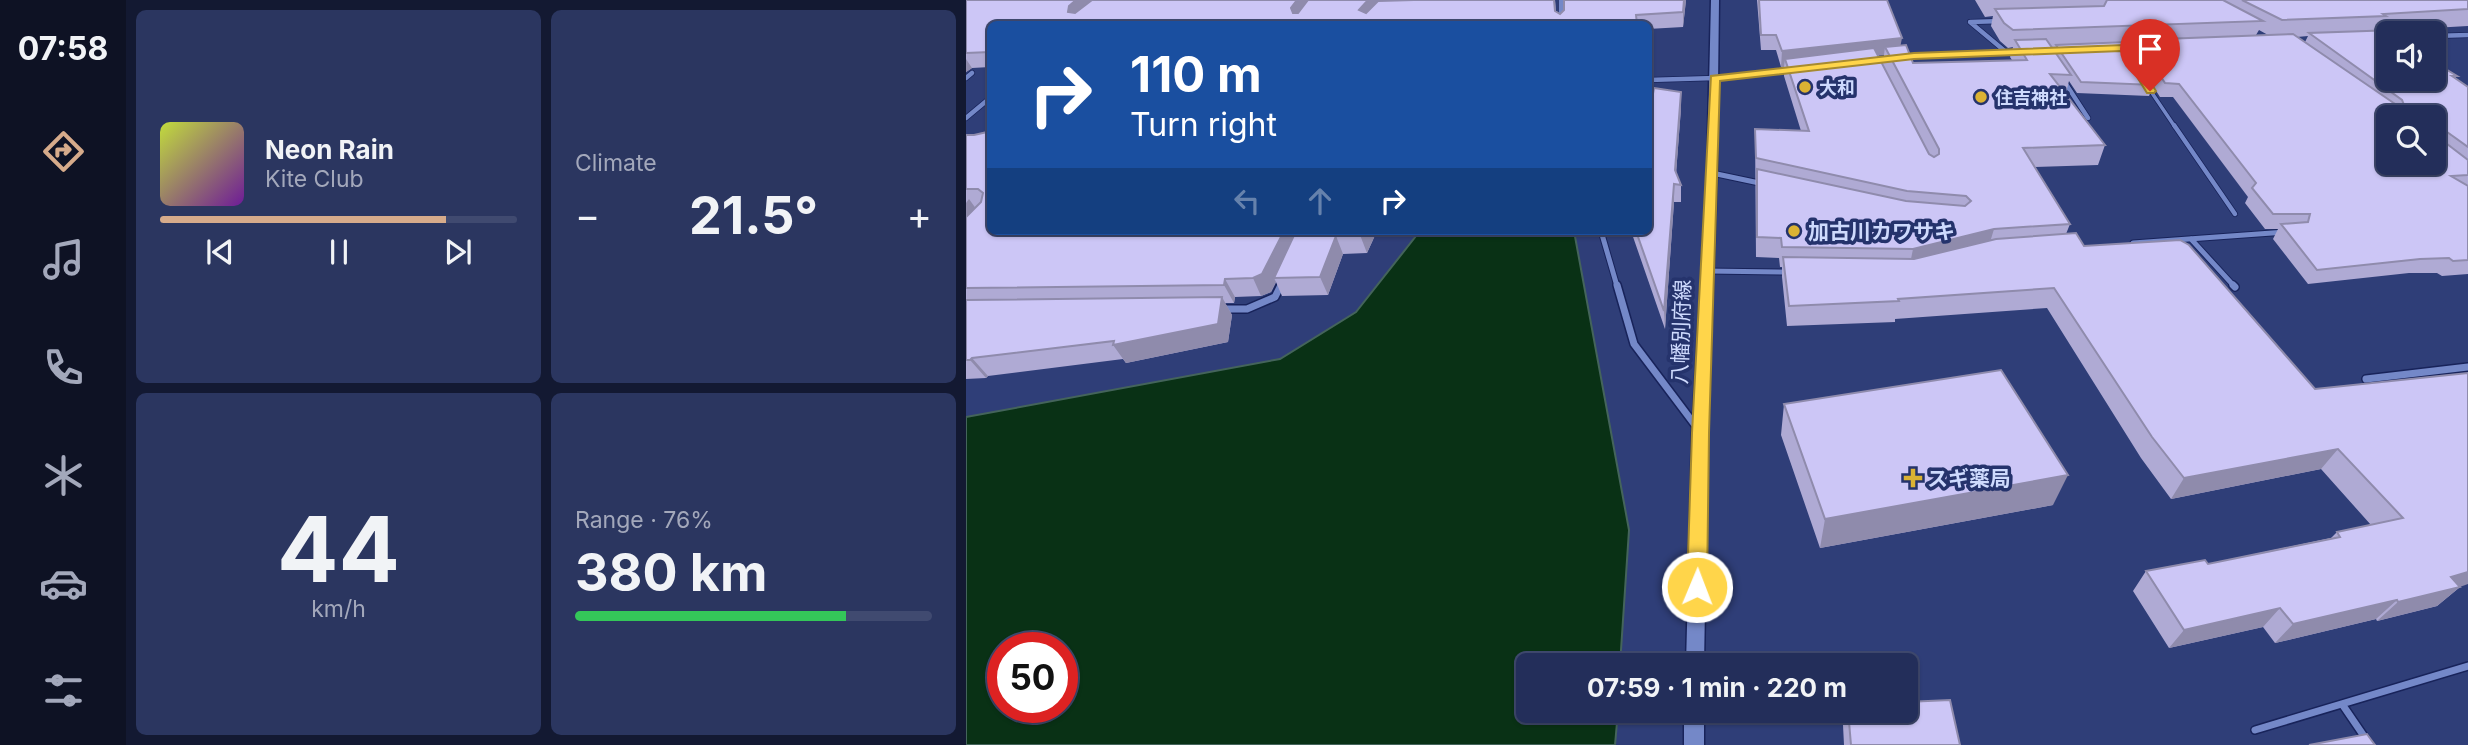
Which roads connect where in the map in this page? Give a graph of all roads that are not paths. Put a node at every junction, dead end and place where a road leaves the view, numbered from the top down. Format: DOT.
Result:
graph roads {
  1 [pos="1561,0"];
  2 [pos="1715,0"];
  3 [pos="1561,21"];
  4 [pos="2008,21"];
  5 [pos="2468,35"];
  6 [pos="2446,36"];
  7 [pos="2032,51"];
  8 [pos="2007,52"];
  9 [pos="1900,57"];
  10 [pos="1797,69"];
  11 [pos="972,74"];
  12 [pos="2059,74"];
  13 [pos="966,78"];
  14 [pos="1714,78"];
  15 [pos="1652,80"];
  16 [pos="2144,80"];
  17 [pos="987,100"];
  18 [pos="966,118"];
  19 [pos="2088,118"];
  20 [pos="1712,173"];
  21 [pos="1775,187"];
  22 [pos="2235,214"];
  23 [pos="2297,232"];
  24 [pos="1602,235"];
  25 [pos="2191,239"];
  26 [pos="2124,244"];
  27 [pos="1707,271"];
  28 [pos="1801,272"];
  29 [pos="1286,275"];
  30 [pos="2235,287"];
  31 [pos="1206,309"];
  32 [pos="2468,367"];
  33 [pos="2366,379"];
  34 [pos="1700,433"];
  35 [pos="1695,653"];
  36 [pos="2468,666"];
  37 [pos="2342,704"];
  38 [pos="1694,723"];
  39 [pos="2255,730"];
  40 [pos="1694,745"];
  41 [pos="2370,745"];
  1 -- 3 [label="street"];
  2 -- 14 [label="main road, 八幡別府線"];
  4 -- 8 [label="street"];
  5 -- 6 [label="street"];
  7 -- 8 [label="street"];
  8 -- 9 [label="street"];
  10 -- 14 [label="street"];
  11 -- 13 [label="street"];
  12 -- 19 [label="street"];
  14 -- 15 [label="street"];
  14 -- 20 [label="main road, 八幡別府線"];
  16 -- 22 [label="lane"];
  17 -- 18 [label="street"];
  20 -- 21 [label="street"];
  20 -- 27 [label="main road, 八幡別府線"];
  23 -- 25 [label="street"];
  24 -- 34 [label="street"];
  25 -- 26 [label="street"];
  25 -- 30 [label="street"];
  27 -- 28 [label="street"];
  27 -- 34 [label="main road, 八幡別府線"];
  29 -- 31 [label="street"];
  32 -- 33 [label="street"];
  34 -- 35 [label="main road, 八幡別府線"];
  36 -- 37 [label="lane"];
  37 -- 39 [label="lane"];
  37 -- 41 [label="lane"];
  38 -- 40 [label="main road"];
}
